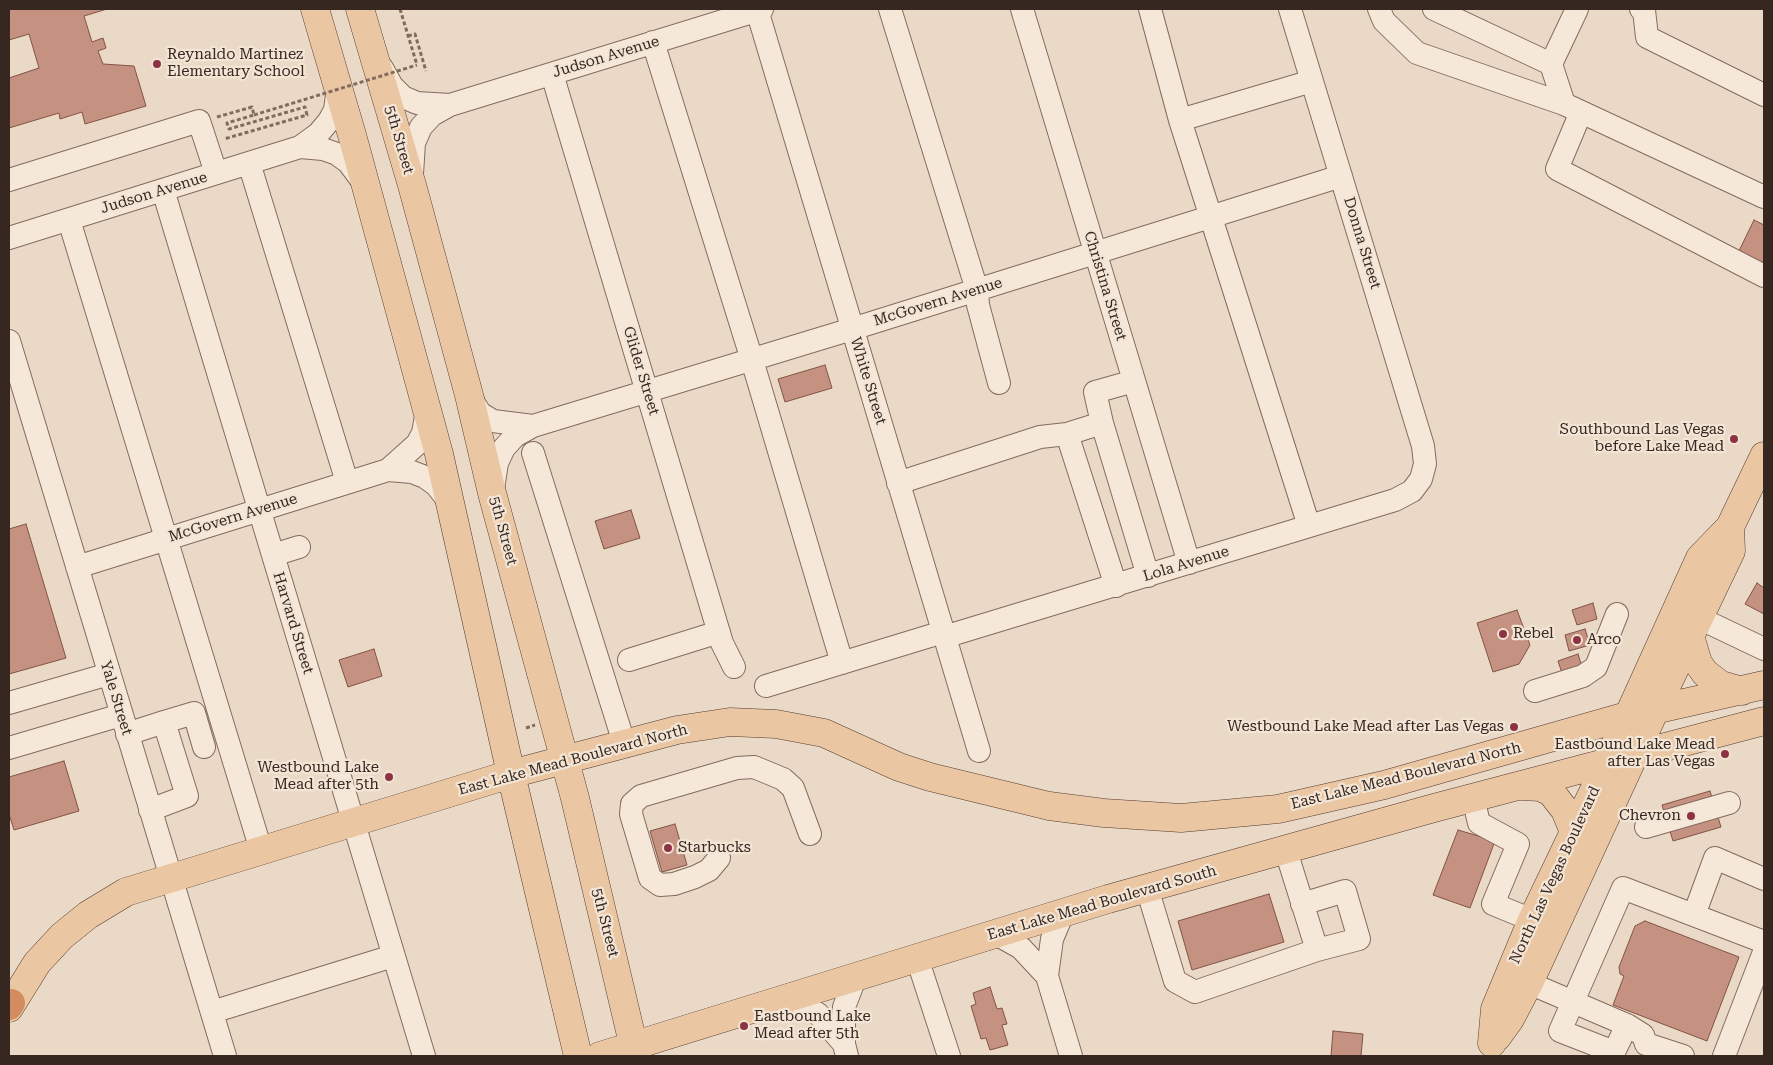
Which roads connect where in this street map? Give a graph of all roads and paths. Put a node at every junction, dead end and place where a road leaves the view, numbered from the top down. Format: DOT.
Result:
graph roads {
  1 [pos="315,9"];
  2 [pos="360,9"];
  3 [pos="400,9"];
  4 [pos="890,9"];
  5 [pos="1022,9"];
  6 [pos="1150,9"];
  7 [pos="1290,9"];
  8 [pos="1379,9"];
  9 [pos="1434,9"];
  10 [pos="1577,9"];
  11 [pos="1641,9"];
  12 [pos="759,10"];
  13 [pos="408,36"];
  14 [pos="653,42"];
  15 [pos="374,53"];
  16 [pos="1551,64"];
  17 [pos="426,71"];
  18 [pos="552,74"];
  19 [pos="1312,81"];
  20 [pos="338,87"];
  21 [pos="1764,96"];
  22 [pos="450,105"];
  23 [pos="1572,108"];
  24 [pos="254,115"];
  25 [pos="212,119"];
  26 [pos="1180,120"];
  27 [pos="219,141"];
  28 [pos="300,147"];
  29 [pos="249,163"];
  30 [pos="216,173"];
  31 [pos="1341,176"];
  32 [pos="9,180"];
  33 [pos="412,185"];
  34 [pos="366,187"];
  35 [pos="163,190"];
  36 [pos="1764,198"];
  37 [pos="1211,217"];
  38 [pos="68,220"];
  39 [pos="9,238"];
  40 [pos="1095,253"];
  41 [pos="1764,276"];
  42 [pos="977,290"];
  43 [pos="852,329"];
  44 [pos="9,340"];
  45 [pos="752,360"];
  46 [pos="1134,381"];
  47 [pos="999,383"];
  48 [pos="647,392"];
  49 [pos="469,395"];
  50 [pos="427,411"];
  51 [pos="1102,423"];
  52 [pos="533,426"];
  53 [pos="1067,434"];
  54 [pos="533,453"];
  55 [pos="1764,456"];
  56 [pos="388,470"];
  57 [pos="1421,479"];
  58 [pos="347,482"];
  59 [pos="898,483"];
  60 [pos="1757,487"];
  61 [pos="492,493"];
  62 [pos="450,503"];
  63 [pos="259,510"];
  64 [pos="1309,526"];
  65 [pos="1730,527"];
  66 [pos="166,539"];
  67 [pos="299,547"];
  68 [pos="273,555"];
  69 [pos="1189,564"];
  70 [pos="77,567"];
  71 [pos="1148,576"];
  72 [pos="1116,586"];
  73 [pos="1616,614"];
  74 [pos="1695,627"];
  75 [pos="719,632"];
  76 [pos="944,635"];
  77 [pos="1764,649"];
  78 [pos="629,660"];
  79 [pos="842,663"];
  80 [pos="734,667"];
  81 [pos="109,674"];
  82 [pos="766,686"];
  83 [pos="1753,688"];
  84 [pos="1535,691"];
  85 [pos="9,703"];
  86 [pos="1655,710"];
  87 [pos="1627,716"];
  88 [pos="1764,721"];
  89 [pos="164,722"];
  90 [pos="124,725"];
  91 [pos="625,746"];
  92 [pos="204,747"];
  93 [pos="9,748"];
  94 [pos="979,751"];
  95 [pos="1634,756"];
  96 [pos="565,761"];
  97 [pos="1607,763"];
  98 [pos="511,774"];
  99 [pos="1520,786"];
  100 [pos="1473,798"];
  101 [pos="1729,802"];
  102 [pos="150,810"];
  103 [pos="353,822"];
  104 [pos="1646,827"];
  105 [pos="1574,832"];
  106 [pos="810,834"];
  107 [pos="261,850"];
  108 [pos="1286,851"];
  109 [pos="719,858"];
  110 [pos="170,877"];
  111 [pos="1764,879"];
  112 [pos="1147,888"];
  113 [pos="1302,904"];
  114 [pos="1062,913"];
  115 [pos="1694,915"];
  116 [pos="1532,920"];
  117 [pos="996,934"];
  118 [pos="1764,942"];
  119 [pos="1317,950"];
  120 [pos="1764,952"];
  121 [pos="394,956"];
  122 [pos="917,958"];
  123 [pos="856,976"];
  124 [pos="1047,976"];
  125 [pos="1529,983"];
  126 [pos="790,997"];
  127 [pos="1573,1000"];
  128 [pos="9,1005"];
  129 [pos="212,1012"];
  130 [pos="1627,1025"];
  131 [pos="845,1050"];
  132 [pos="1489,1050"];
  133 [pos="1643,1050"];
  134 [pos="635,1052"];
  135 [pos="225,1056"];
  136 [pos="424,1056"];
  137 [pos="578,1056"];
  138 [pos="600,1056"];
  139 [pos="949,1056"];
  140 [pos="1071,1056"];
  141 [pos="1683,1056"];
  142 [pos="1724,1056"];
  1 -- 20 [label="main road"];
  2 -- 15 [label="main road, 5th Street"];
  3 -- 13 [label="path"];
  4 -- 42 [label="street"];
  5 -- 40 [label="street, Christina Street"];
  6 -- 26 [label="street"];
  7 -- 19 [label="street, Donna Street"];
  8 -- 23 [label="street"];
  9 -- 16 [label="street"];
  10 -- 16 [label="street"];
  11 -- 21 [label="street"];
  12 -- 14 [label="street, Judson Avenue"];
  12 -- 43 [label="street, White Street"];
  13 -- 17 [label="path"];
  13 -- 24 [label="path, bridge"];
  14 -- 18 [label="street, Judson Avenue"];
  14 -- 45 [label="street"];
  15 -- 22 [label="street, Judson Avenue"];
  15 -- 33 [label="main road, 5th Street"];
  16 -- 23 [label="street"];
  18 -- 22 [label="street, Judson Avenue"];
  18 -- 48 [label="street, Glider Street"];
  19 -- 26 [label="street"];
  19 -- 31 [label="street, Donna Street"];
  20 -- 28 [label="street, Judson Avenue"];
  20 -- 34 [label="main road"];
  22 -- 33 [label="street, Judson Avenue"];
  23 -- 36 [label="street"];
  23 -- 41 [label="street"];
  24 -- 25 [label="path"];
  24 -- 27 [label="path"];
  26 -- 37 [label="street"];
  28 -- 29 [label="street, Judson Avenue"];
  28 -- 34 [label="street, Judson Avenue"];
  29 -- 30 [label="street, Judson Avenue"];
  29 -- 58 [label="street"];
  30 -- 32 [label="street"];
  30 -- 35 [label="street, Judson Avenue"];
  31 -- 37 [label="street, McGovern Avenue"];
  31 -- 57 [label="street, Donna Street"];
  33 -- 49 [label="main road, 5th Street"];
  34 -- 50 [label="main road"];
  35 -- 38 [label="street, Judson Avenue"];
  35 -- 63 [label="street, Harvard Street"];
  37 -- 40 [label="street, McGovern Avenue"];
  37 -- 64 [label="street"];
  38 -- 39 [label="street, Judson Avenue"];
  38 -- 66 [label="street"];
  40 -- 42 [label="street, McGovern Avenue"];
  40 -- 46 [label="street, Christina Street"];
  42 -- 43 [label="street, McGovern Avenue"];
  42 -- 47 [label="street"];
  43 -- 45 [label="street, McGovern Avenue"];
  43 -- 59 [label="street, White Street"];
  44 -- 70 [label="street, Yale Street"];
  45 -- 48 [label="street, McGovern Avenue"];
  45 -- 79 [label="street"];
  46 -- 51 [label="street"];
  46 -- 69 [label="street, Christina Street"];
  48 -- 52 [label="street, McGovern Avenue"];
  48 -- 75 [label="street, Glider Street"];
  49 -- 52 [label="street, McGovern Avenue"];
  49 -- 61 [label="main road, 5th Street"];
  50 -- 56 [label="street, McGovern Avenue"];
  50 -- 62 [label="main road"];
  51 -- 53 [label="street"];
  51 -- 71 [label="street"];
  52 -- 61 [label="street, McGovern Avenue"];
  53 -- 59 [label="street"];
  53 -- 72 [label="street"];
  54 -- 91 [label="street"];
  55 -- 60 [label="main road, North Las Vegas Boulevard"];
  56 -- 58 [label="street, McGovern Avenue"];
  56 -- 62 [label="street, McGovern Avenue"];
  57 -- 64 [label="street, Lola Avenue"];
  58 -- 63 [label="street, McGovern Avenue"];
  59 -- 76 [label="street, White Street"];
  60 -- 65 [label="main road, North Las Vegas Boulevard"];
  61 -- 96 [label="main road, 5th Street"];
  62 -- 98 [label="main road"];
  63 -- 66 [label="street, McGovern Avenue"];
  63 -- 68 [label="street, Harvard Street"];
  64 -- 69 [label="street, Lola Avenue"];
  65 -- 74 [label="main road, North Las Vegas Boulevard"];
  65 -- 87 [label="main road, North Las Vegas Boulevard"];
  66 -- 70 [label="street, McGovern Avenue"];
  66 -- 107 [label="street"];
  67 -- 68 [label="street"];
  68 -- 103 [label="street, Harvard Street"];
  69 -- 71 [label="street, Lola Avenue"];
  70 -- 81 [label="street, Yale Street"];
  71 -- 72 [label="street, Lola Avenue"];
  72 -- 76 [label="street, Lola Avenue"];
  73 -- 84 [label="street"];
  74 -- 77 [label="street"];
  74 -- 83 [label="main road"];
  74 -- 86 [label="main road, North Las Vegas Boulevard"];
  75 -- 78 [label="street"];
  75 -- 80 [label="street, Glider Street"];
  76 -- 79 [label="street, Lola Avenue"];
  76 -- 94 [label="street, White Street"];
  79 -- 82 [label="street, Lola Avenue"];
  81 -- 85 [label="street"];
  81 -- 90 [label="street, Yale Street"];
  83 -- 86 [label="main road, East Lake Mead Boulevard North"];
  86 -- 87 [label="main road, East Lake Mead Boulevard North"];
  86 -- 95 [label="main road, North Las Vegas Boulevard"];
  87 -- 91 [label="main road, East Lake Mead Boulevard North"];
  87 -- 97 [label="main road, North Las Vegas Boulevard"];
  88 -- 95 [label="main road, East Lake Mead Boulevard South"];
  89 -- 90 [label="street"];
  89 -- 92 [label="street"];
  89 -- 102 [label="street"];
  90 -- 93 [label="street"];
  90 -- 102 [label="street, Yale Street"];
  91 -- 96 [label="main road, East Lake Mead Boulevard North"];
  95 -- 97 [label="main road, East Lake Mead Boulevard South"];
  95 -- 125 [label="main road, North Las Vegas Boulevard"];
  96 -- 98 [label="main road, East Lake Mead Boulevard North"];
  96 -- 134 [label="main road, 5th Street"];
  97 -- 99 [label="main road, East Lake Mead Boulevard South"];
  97 -- 105 [label="main road, North Las Vegas Boulevard"];
  98 -- 103 [label="main road, East Lake Mead Boulevard North"];
  98 -- 137 [label="main road"];
  99 -- 100 [label="main road, East Lake Mead Boulevard South"];
  99 -- 105 [label="main road"];
  100 -- 108 [label="main road, East Lake Mead Boulevard South"];
  100 -- 116 [label="street"];
  101 -- 104 [label="street"];
  102 -- 110 [label="street, Yale Street"];
  103 -- 107 [label="main road, East Lake Mead Boulevard North"];
  103 -- 121 [label="street, Harvard Street"];
  105 -- 116 [label="main road, North Las Vegas Boulevard"];
  106 -- 109 [label="street"];
  107 -- 110 [label="main road, East Lake Mead Boulevard North"];
  108 -- 112 [label="main road, East Lake Mead Boulevard South"];
  108 -- 113 [label="street"];
  110 -- 128 [label="main road, East Lake Mead Boulevard North"];
  110 -- 129 [label="street, Yale Street"];
  111 -- 115 [label="street"];
  112 -- 114 [label="main road, East Lake Mead Boulevard South"];
  112 -- 119 [label="street"];
  113 -- 119 [label="street"];
  113 -- 119 [label="street"];
  114 -- 117 [label="main road, East Lake Mead Boulevard South"];
  114 -- 124 [label="street"];
  115 -- 118 [label="street"];
  115 -- 127 [label="street"];
  116 -- 132 [label="main road, North Las Vegas Boulevard"];
  117 -- 122 [label="main road, East Lake Mead Boulevard South"];
  117 -- 124 [label="street"];
  120 -- 142 [label="street"];
  121 -- 129 [label="street"];
  121 -- 136 [label="street, Harvard Street"];
  122 -- 123 [label="main road, East Lake Mead Boulevard South"];
  122 -- 139 [label="street"];
  123 -- 126 [label="main road, East Lake Mead Boulevard South"];
  123 -- 131 [label="street"];
  124 -- 140 [label="street"];
  125 -- 127 [label="street"];
  125 -- 132 [label="main road, North Las Vegas Boulevard"];
  126 -- 131 [label="street"];
  126 -- 134 [label="main road, East Lake Mead Boulevard South"];
  127 -- 130 [label="street"];
  127 -- 130 [label="street"];
  129 -- 135 [label="street, Yale Street"];
  130 -- 133 [label="street"];
  133 -- 141 [label="street"];
  134 -- 138 [label="main road, East Lake Mead Boulevard South"];
}
